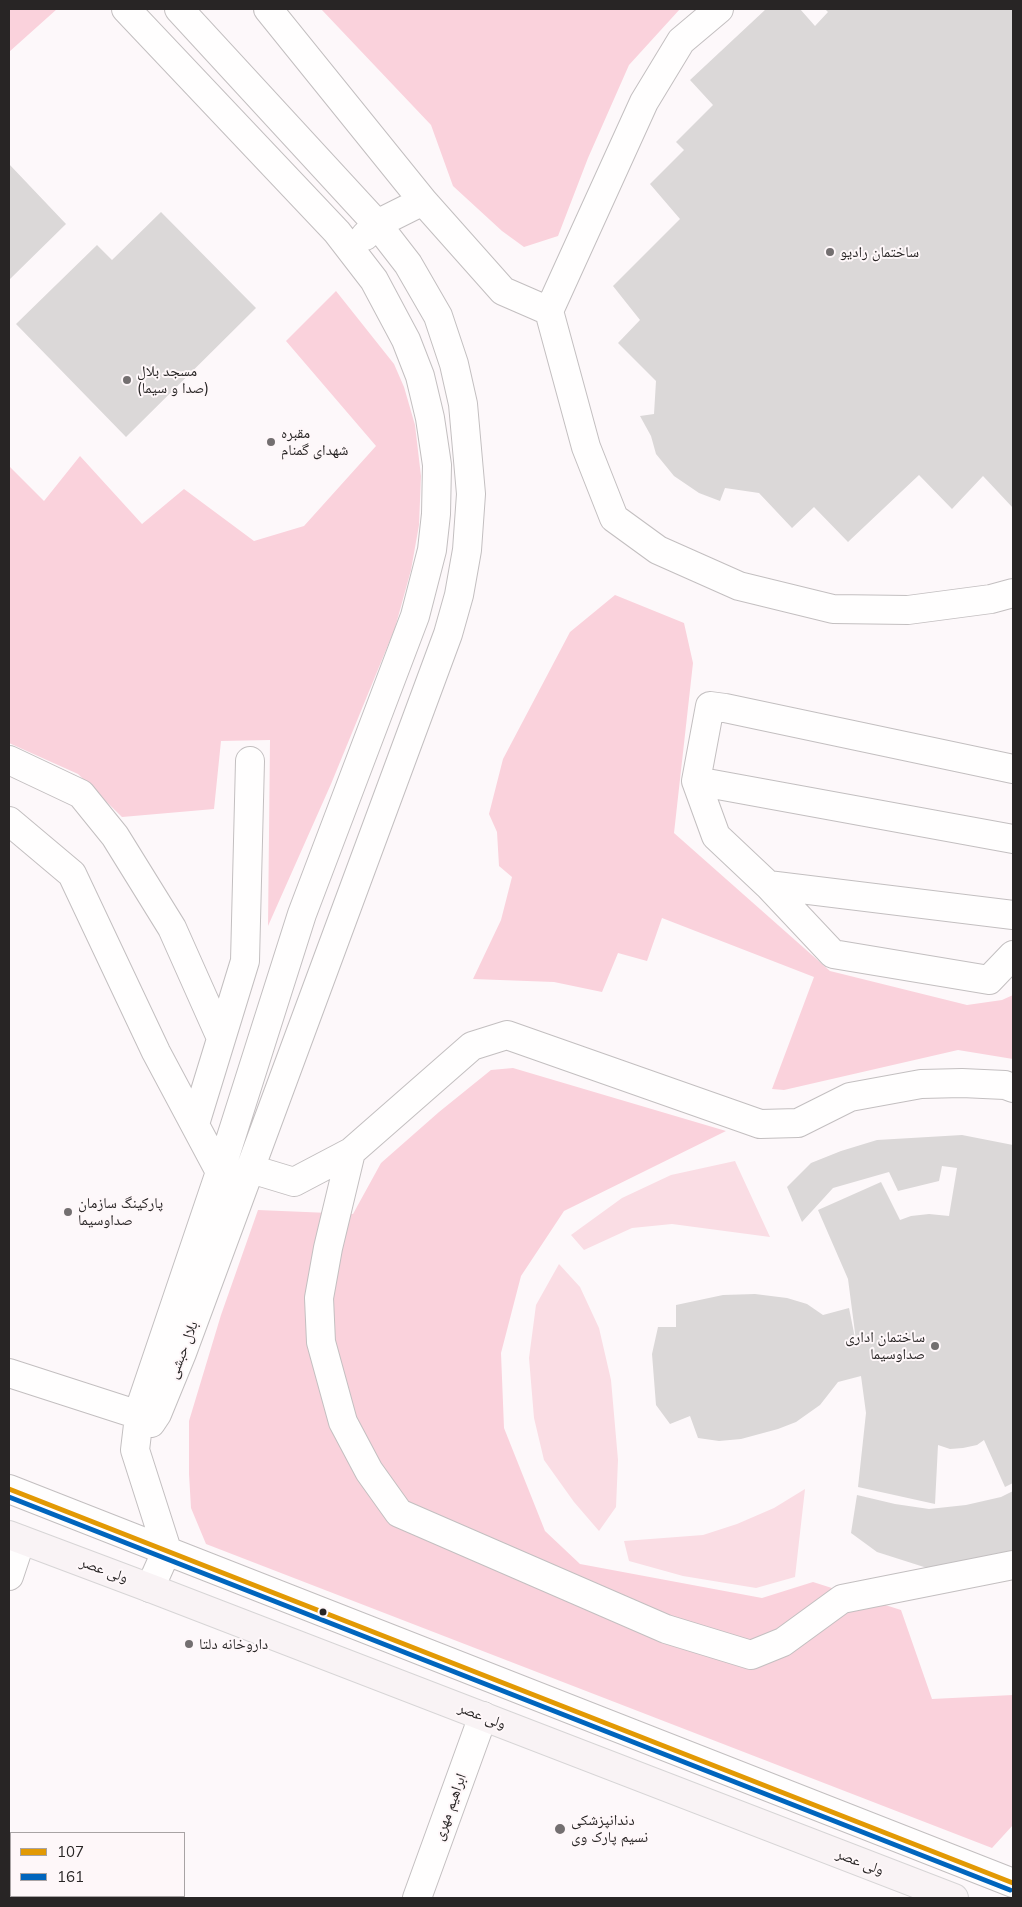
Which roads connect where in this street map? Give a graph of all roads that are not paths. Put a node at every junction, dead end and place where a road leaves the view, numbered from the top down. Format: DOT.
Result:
graph roads {
  1 [pos="169,9"];
  2 [pos="179,9"];
  3 [pos="268,9"];
  4 [pos="718,9"];
  5 [pos="135,18"];
  6 [pos="423,201"];
  7 [pos="378,224"];
  8 [pos="351,248"];
  9 [pos="549,311"];
  10 [pos="1013,593"];
  11 [pos="9,760"];
  12 [pos="250,762"];
  13 [pos="1013,769"];
  14 [pos="355,772"];
  15 [pos="696,781"];
  16 [pos="391,789"];
  17 [pos="9,821"];
  18 [pos="1013,839"];
  19 [pos="768,885"];
  20 [pos="1013,914"];
  21 [pos="1013,955"];
  22 [pos="264,1032"];
  23 [pos="221,1038"];
  24 [pos="296,1046"];
  25 [pos="1013,1088"];
  26 [pos="195,1124"];
  27 [pos="351,1152"];
  28 [pos="255,1158"];
  29 [pos="220,1172"];
  30 [pos="234,1213"];
  31 [pos="9,1373"];
  32 [pos="139,1415"];
  33 [pos="135,1450"];
  34 [pos="9,1489"];
  35 [pos="15,1538"];
  36 [pos="167,1550"];
  37 [pos="1013,1565"];
  38 [pos="9,1576"];
  39 [pos="150,1588"];
  40 [pos="483,1716"];
  41 [pos="1003,1881"];
  42 [pos="915,1891"];
  43 [pos="417,1898"];
  44 [pos="954,1898"];
  1 -- 5 [label="street"];
  2 -- 7 [label="street, بلال حبشی"];
  3 -- 6 [label="street"];
  4 -- 9 [label="street"];
  5 -- 8 [label="street"];
  6 -- 7 [label="street"];
  6 -- 9 [label="street"];
  7 -- 8 [label="street"];
  7 -- 16 [label="street, بلال حبشی"];
  8 -- 14 [label="street"];
  9 -- 10 [label="street"];
  11 -- 23 [label="street"];
  12 -- 23 [label="street"];
  13 -- 15 [label="street"];
  14 -- 16 [label="street"];
  14 -- 22 [label="street"];
  15 -- 18 [label="street"];
  15 -- 19 [label="street"];
  16 -- 24 [label="street, بلال حبشی"];
  17 -- 26 [label="street"];
  19 -- 20 [label="street"];
  19 -- 21 [label="street"];
  22 -- 24 [label="street"];
  22 -- 29 [label="street"];
  23 -- 26 [label="street"];
  24 -- 28 [label="street, بلال حبشی"];
  25 -- 27 [label="street"];
  26 -- 29 [label="street"];
  27 -- 28 [label="street"];
  27 -- 37 [label="street"];
  28 -- 30 [label="street, بلال حبشی"];
  29 -- 30 [label="street"];
  29 -- 32 [label="street"];
  30 -- 33 [label="street, بلال حبشی"];
  31 -- 32 [label="street"];
  32 -- 33 [label="street"];
  33 -- 36 [label="street"];
  34 -- 36 [label="street"];
  35 -- 38 [label="street"];
  35 -- 39 [label="main road, ولی عصر"];
  36 -- 39 [label="street"];
  36 -- 41 [label="street"];
  39 -- 40 [label="main road, ولی عصر"];
  40 -- 42 [label="main road, ولی عصر"];
  40 -- 43 [label="street, ابراهیم مهری"];
  42 -- 44 [label="main road, ولی عصر"];
}
